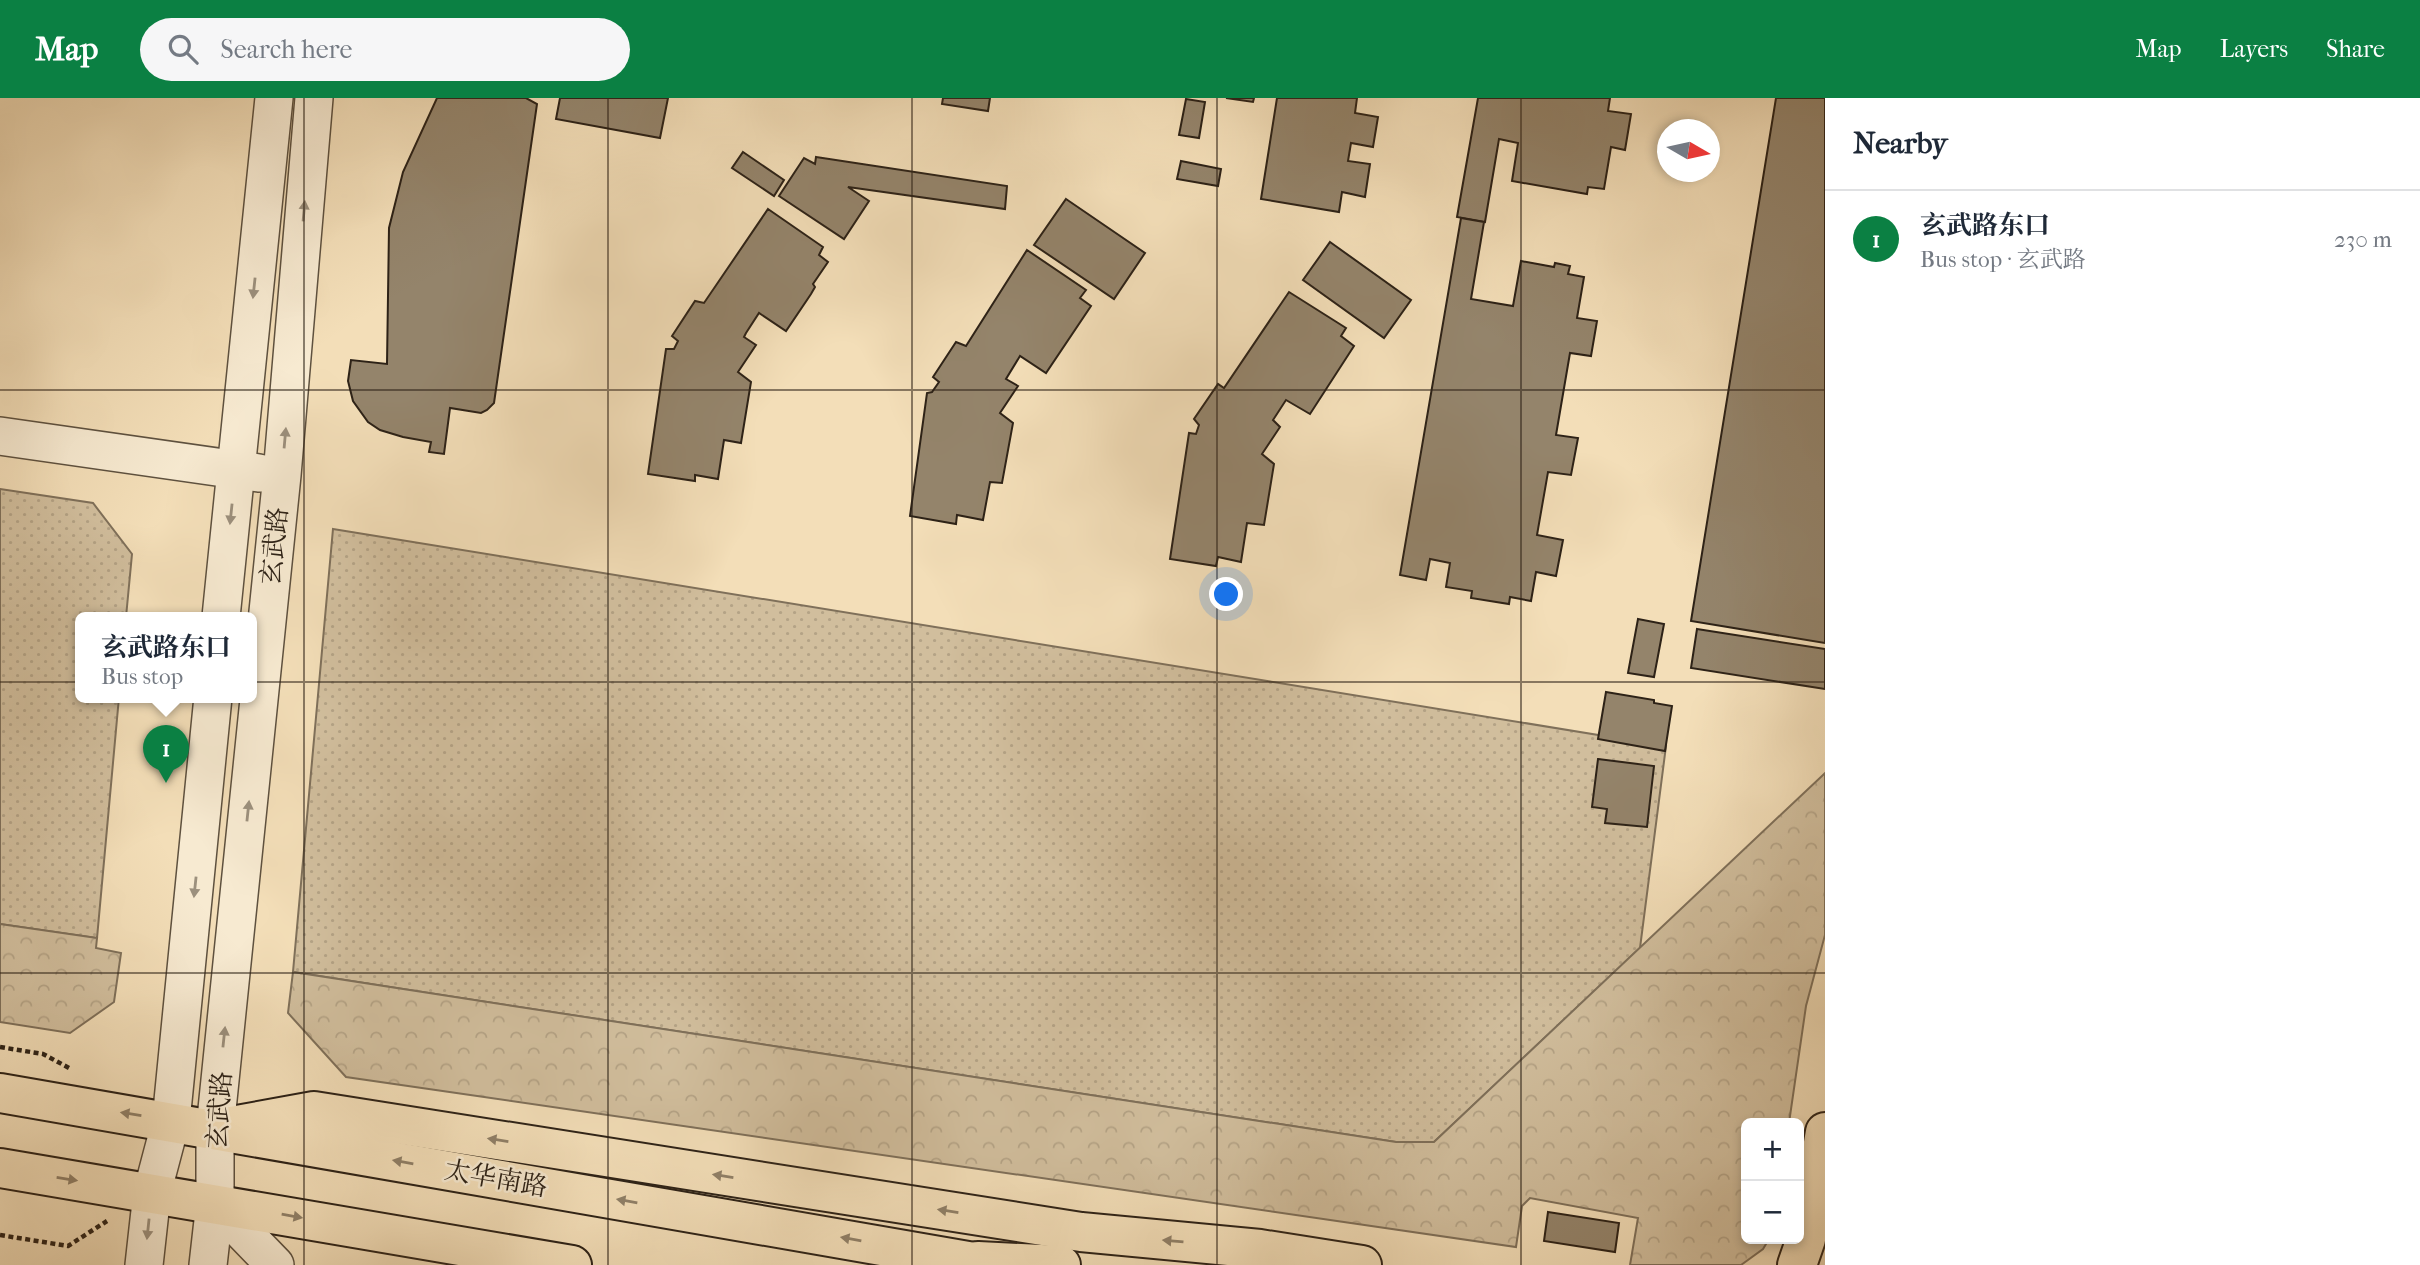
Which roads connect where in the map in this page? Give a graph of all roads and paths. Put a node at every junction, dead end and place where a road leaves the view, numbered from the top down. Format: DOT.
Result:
graph roads {
  1 [pos="274,98"];
  2 [pos="314,98"];
  3 [pos="0,436"];
  4 [pos="235,470"];
  5 [pos="282,475"];
  6 [pos="221,612"];
  7 [pos="212,703"];
  8 [pos="0,1093"];
  9 [pos="171,1121"];
  10 [pos="215,1129"];
  11 [pos="1825,1132"];
  12 [pos="0,1168"];
  13 [pos="152,1193"];
  14 [pos="215,1203"];
  15 [pos="0,1235"];
  16 [pos="984,1263"];
  17 [pos="144,1265"];
  18 [pos="208,1265"];
  19 [pos="275,1265"];
  20 [pos="572,1265"];
  21 [pos="1061,1265"];
  22 [pos="1362,1265"];
  23 [pos="1797,1265"];
  1 -- 4 [label="street, 玄武路, one-way"];
  5 -- 2 [label="street, 玄武路, one-way"];
  3 -- 4 [label="street"];
  4 -- 5 [label="street"];
  4 -- 6 [label="street, 玄武路, one-way"];
  10 -- 5 [label="street, 玄武路, one-way"];
  7 -- 9 [label="street, 玄武路, one-way"];
  9 -- 8 [label="main road, 太华南路, one-way"];
  9 -- 10 [label="main road, 太华南路"];
  9 -- 13 [label="street, 玄武路"];
  10 -- 14 [label="street, 玄武路"];
  16 -- 10 [label="main road, 太华南路, one-way"];
  22 -- 10 [label="main road, one-way"];
  11 -- 23 [label="main road"];
  12 -- 13 [label="main road, one-way"];
  13 -- 14 [label="main road"];
  13 -- 15 [label="path"];
  13 -- 17 [label="street, 玄武路, one-way"];
  14 -- 18 [label="street, 玄武路"];
  14 -- 19 [label="street"];
  14 -- 20 [label="main road, one-way"];
  16 -- 21 [label="main road, 太华南路"];
}
